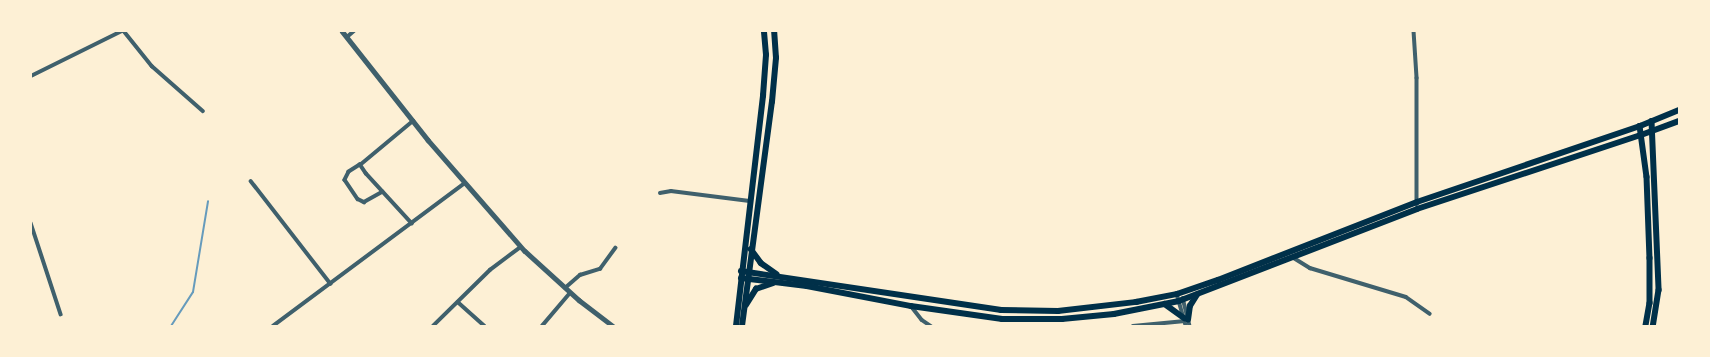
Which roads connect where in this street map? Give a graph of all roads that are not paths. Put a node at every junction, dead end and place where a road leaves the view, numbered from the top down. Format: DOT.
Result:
graph roads {
  1 [pos="123,31"];
  2 [pos="342,31"];
  3 [pos="354,31"];
  4 [pos="764,31"];
  5 [pos="774,31"];
  6 [pos="1414,31"];
  7 [pos="347,37"];
  8 [pos="31,76"];
  9 [pos="1679,110"];
  10 [pos="203,111"];
  11 [pos="413,121"];
  12 [pos="1652,121"];
  13 [pos="1679,121"];
  14 [pos="1640,126"];
  15 [pos="1653,131"];
  16 [pos="1641,135"];
  17 [pos="360,165"];
  18 [pos="251,181"];
  19 [pos="465,183"];
  20 [pos="382,192"];
  21 [pos="660,193"];
  22 [pos="749,201"];
  23 [pos="1417,202"];
  24 [pos="1417,209"];
  25 [pos="31,223"];
  26 [pos="412,224"];
  27 [pos="520,247"];
  28 [pos="615,248"];
  29 [pos="752,249"];
  30 [pos="1294,258"];
  31 [pos="741,271"];
  32 [pos="748,276"];
  33 [pos="741,278"];
  34 [pos="780,279"];
  35 [pos="331,284"];
  36 [pos="565,288"];
  37 [pos="570,293"];
  38 [pos="1179,293"];
  39 [pos="1198,294"];
  40 [pos="1181,300"];
  41 [pos="458,302"];
  42 [pos="1165,304"];
  43 [pos="911,306"];
  44 [pos="744,311"];
  45 [pos="61,314"];
  46 [pos="1430,314"];
  47 [pos="1187,321"];
  48 [pos="273,326"];
  49 [pos="433,326"];
  50 [pos="485,326"];
  51 [pos="542,326"];
  52 [pos="613,326"];
  53 [pos="736,326"];
  54 [pos="742,326"];
  55 [pos="931,326"];
  56 [pos="1133,326"];
  57 [pos="1186,326"];
  58 [pos="1646,326"];
  59 [pos="1653,326"];
  1 -- 8 [label="street"];
  1 -- 10 [label="street"];
  2 -- 7 [label="street"];
  3 -- 7 [label="street"];
  4 -- 22 [label="main road"];
  5 -- 29 [label="main road"];
  6 -- 23 [label="street"];
  7 -- 11 [label="street"];
  9 -- 12 [label="highway"];
  11 -- 17 [label="street"];
  11 -- 19 [label="street"];
  12 -- 14 [label="highway"];
  12 -- 15 [label="main road"];
  13 -- 15 [label="highway"];
  14 -- 16 [label="main road"];
  14 -- 23 [label="main road"];
  15 -- 16 [label="highway"];
  15 -- 59 [label="main road"];
  16 -- 24 [label="main road"];
  16 -- 58 [label="main road"];
  17 -- 20 [label="street"];
  17 -- 20 [label="street"];
  18 -- 35 [label="street"];
  19 -- 26 [label="street"];
  19 -- 27 [label="street"];
  20 -- 26 [label="street"];
  21 -- 22 [label="street"];
  22 -- 31 [label="main road"];
  23 -- 24 [label="street"];
  23 -- 38 [label="main road"];
  24 -- 30 [label="main road"];
  25 -- 45 [label="street"];
  26 -- 35 [label="street"];
  27 -- 36 [label="street"];
  27 -- 41 [label="street"];
  28 -- 36 [label="street"];
  29 -- 32 [label="main road"];
  29 -- 34 [label="main road"];
  30 -- 39 [label="main road"];
  30 -- 46 [label="street"];
  31 -- 32 [label="main road"];
  31 -- 33 [label="main road"];
  32 -- 33 [label="main road"];
  32 -- 34 [label="main road"];
  32 -- 44 [label="main road"];
  33 -- 53 [label="main road"];
  34 -- 38 [label="main road"];
  34 -- 43 [label="main road"];
  34 -- 44 [label="main road"];
  35 -- 48 [label="street"];
  36 -- 37 [label="street"];
  37 -- 51 [label="street"];
  37 -- 52 [label="street"];
  38 -- 40 [label="street"];
  39 -- 40 [label="main road"];
  39 -- 47 [label="main road"];
  40 -- 42 [label="main road"];
  40 -- 47 [label="street"];
  41 -- 49 [label="street"];
  41 -- 50 [label="street"];
  42 -- 43 [label="main road"];
  42 -- 47 [label="main road"];
  43 -- 55 [label="street"];
  44 -- 54 [label="main road"];
  47 -- 56 [label="street"];
  47 -- 57 [label="street"];
}
